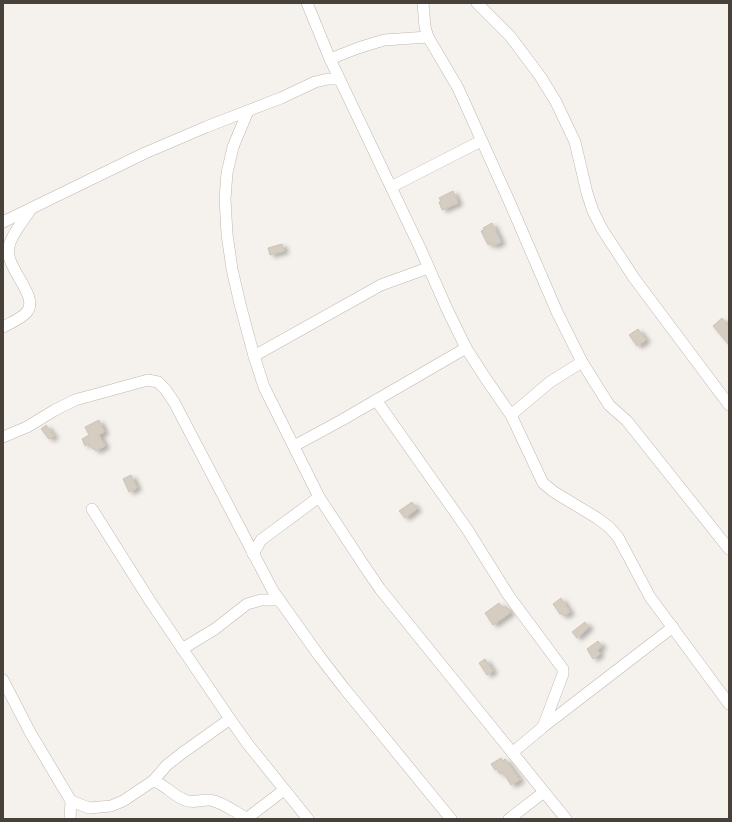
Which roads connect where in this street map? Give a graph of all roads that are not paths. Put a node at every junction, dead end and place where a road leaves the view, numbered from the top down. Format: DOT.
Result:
graph roads {
  1 [pos="307,3"];
  2 [pos="477,3"];
  3 [pos="424,4"];
  4 [pos="428,37"];
  5 [pos="330,59"];
  6 [pos="339,79"];
  7 [pos="248,111"];
  8 [pos="481,141"];
  9 [pos="391,187"];
  10 [pos="32,208"];
  11 [pos="3,222"];
  12 [pos="428,268"];
  13 [pos="3,327"];
  14 [pos="466,348"];
  15 [pos="254,356"];
  16 [pos="582,362"];
  17 [pos="376,400"];
  18 [pos="729,405"];
  19 [pos="511,415"];
  20 [pos="3,437"];
  21 [pos="294,446"];
  22 [pos="319,497"];
  23 [pos="92,510"];
  24 [pos="729,548"];
  25 [pos="253,554"];
  26 [pos="278,600"];
  27 [pos="672,627"];
  28 [pos="182,649"];
  29 [pos="3,680"];
  30 [pos="729,704"];
  31 [pos="230,719"];
  32 [pos="543,727"];
  33 [pos="512,753"];
  34 [pos="153,781"];
  35 [pos="284,790"];
  36 [pos="544,792"];
  37 [pos="71,801"];
  38 [pos="70,819"];
  39 [pos="246,819"];
  40 [pos="308,819"];
  41 [pos="451,819"];
  42 [pos="509,819"];
  43 [pos="566,819"];
  1 -- 5 [label="street"];
  2 -- 18 [label="street"];
  3 -- 4 [label="street"];
  4 -- 5 [label="street"];
  4 -- 8 [label="street"];
  5 -- 6 [label="street"];
  6 -- 7 [label="street"];
  6 -- 9 [label="street"];
  7 -- 10 [label="street"];
  7 -- 15 [label="street"];
  8 -- 9 [label="street"];
  8 -- 16 [label="street"];
  9 -- 12 [label="street"];
  10 -- 11 [label="street"];
  10 -- 13 [label="street"];
  12 -- 14 [label="street"];
  12 -- 15 [label="street"];
  14 -- 17 [label="street"];
  14 -- 19 [label="street"];
  15 -- 21 [label="street"];
  16 -- 19 [label="street"];
  16 -- 24 [label="street"];
  17 -- 21 [label="street"];
  17 -- 32 [label="street"];
  19 -- 27 [label="street"];
  20 -- 25 [label="street"];
  21 -- 22 [label="street"];
  22 -- 25 [label="street"];
  22 -- 33 [label="street"];
  23 -- 28 [label="street"];
  25 -- 26 [label="street"];
  26 -- 28 [label="street"];
  26 -- 41 [label="street"];
  27 -- 30 [label="street"];
  27 -- 32 [label="street"];
  28 -- 31 [label="street"];
  29 -- 37 [label="street"];
  31 -- 34 [label="street"];
  31 -- 35 [label="street"];
  32 -- 33 [label="street"];
  33 -- 36 [label="street"];
  34 -- 37 [label="street"];
  34 -- 39 [label="street"];
  35 -- 39 [label="street"];
  35 -- 40 [label="street"];
  36 -- 42 [label="street"];
  36 -- 43 [label="street"];
  37 -- 38 [label="street"];
}
